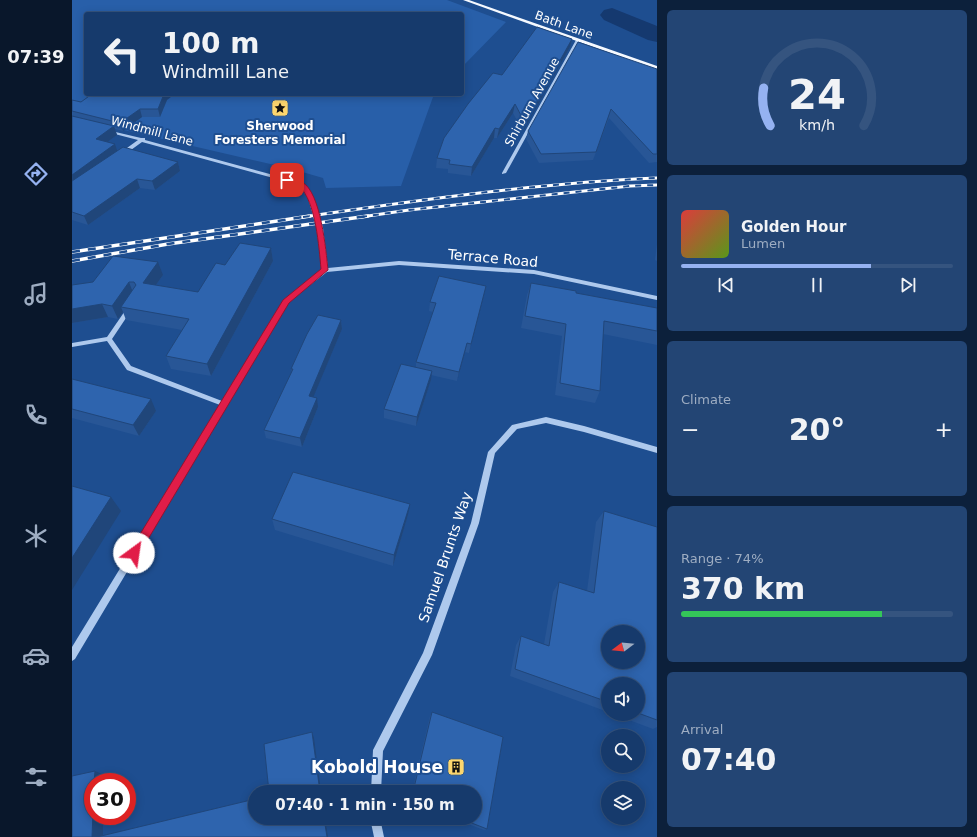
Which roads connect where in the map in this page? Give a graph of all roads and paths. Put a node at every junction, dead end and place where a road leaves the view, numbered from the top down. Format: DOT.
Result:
graph roads {
  1 [pos="465,0"];
  2 [pos="577,41"];
  3 [pos="657,68"];
  4 [pos="101,128"];
  5 [pos="143,139"];
  6 [pos="117,158"];
  7 [pos="504,173"];
  8 [pos="325,270"];
  9 [pos="657,298"];
  10 [pos="133,303"];
  11 [pos="110,339"];
  12 [pos="72,346"];
  13 [pos="224,404"];
  14 [pos="657,450"];
  15 [pos="72,656"];
  16 [pos="376,785"];
  17 [pos="376,825"];
  18 [pos="379,837"];
  1 -- 2 [label="main road, Bath Lane"];
  2 -- 3 [label="main road, Bath Lane"];
  2 -- 7 [label="street, Shirburn Avenue"];
  4 -- 5 [label="street, Windmill Lane"];
  5 -- 6 [label="street"];
  5 -- 8 [label="street, Windmill Lane, bridge"];
  8 -- 9 [label="street, Terrace Road"];
  8 -- 13 [label="street"];
  10 -- 11 [label="street"];
  11 -- 12 [label="street"];
  11 -- 13 [label="street"];
  13 -- 15 [label="street"];
  14 -- 16 [label="street, Samuel Brunts Way"];
  17 -- 18 [label="street"];
}
